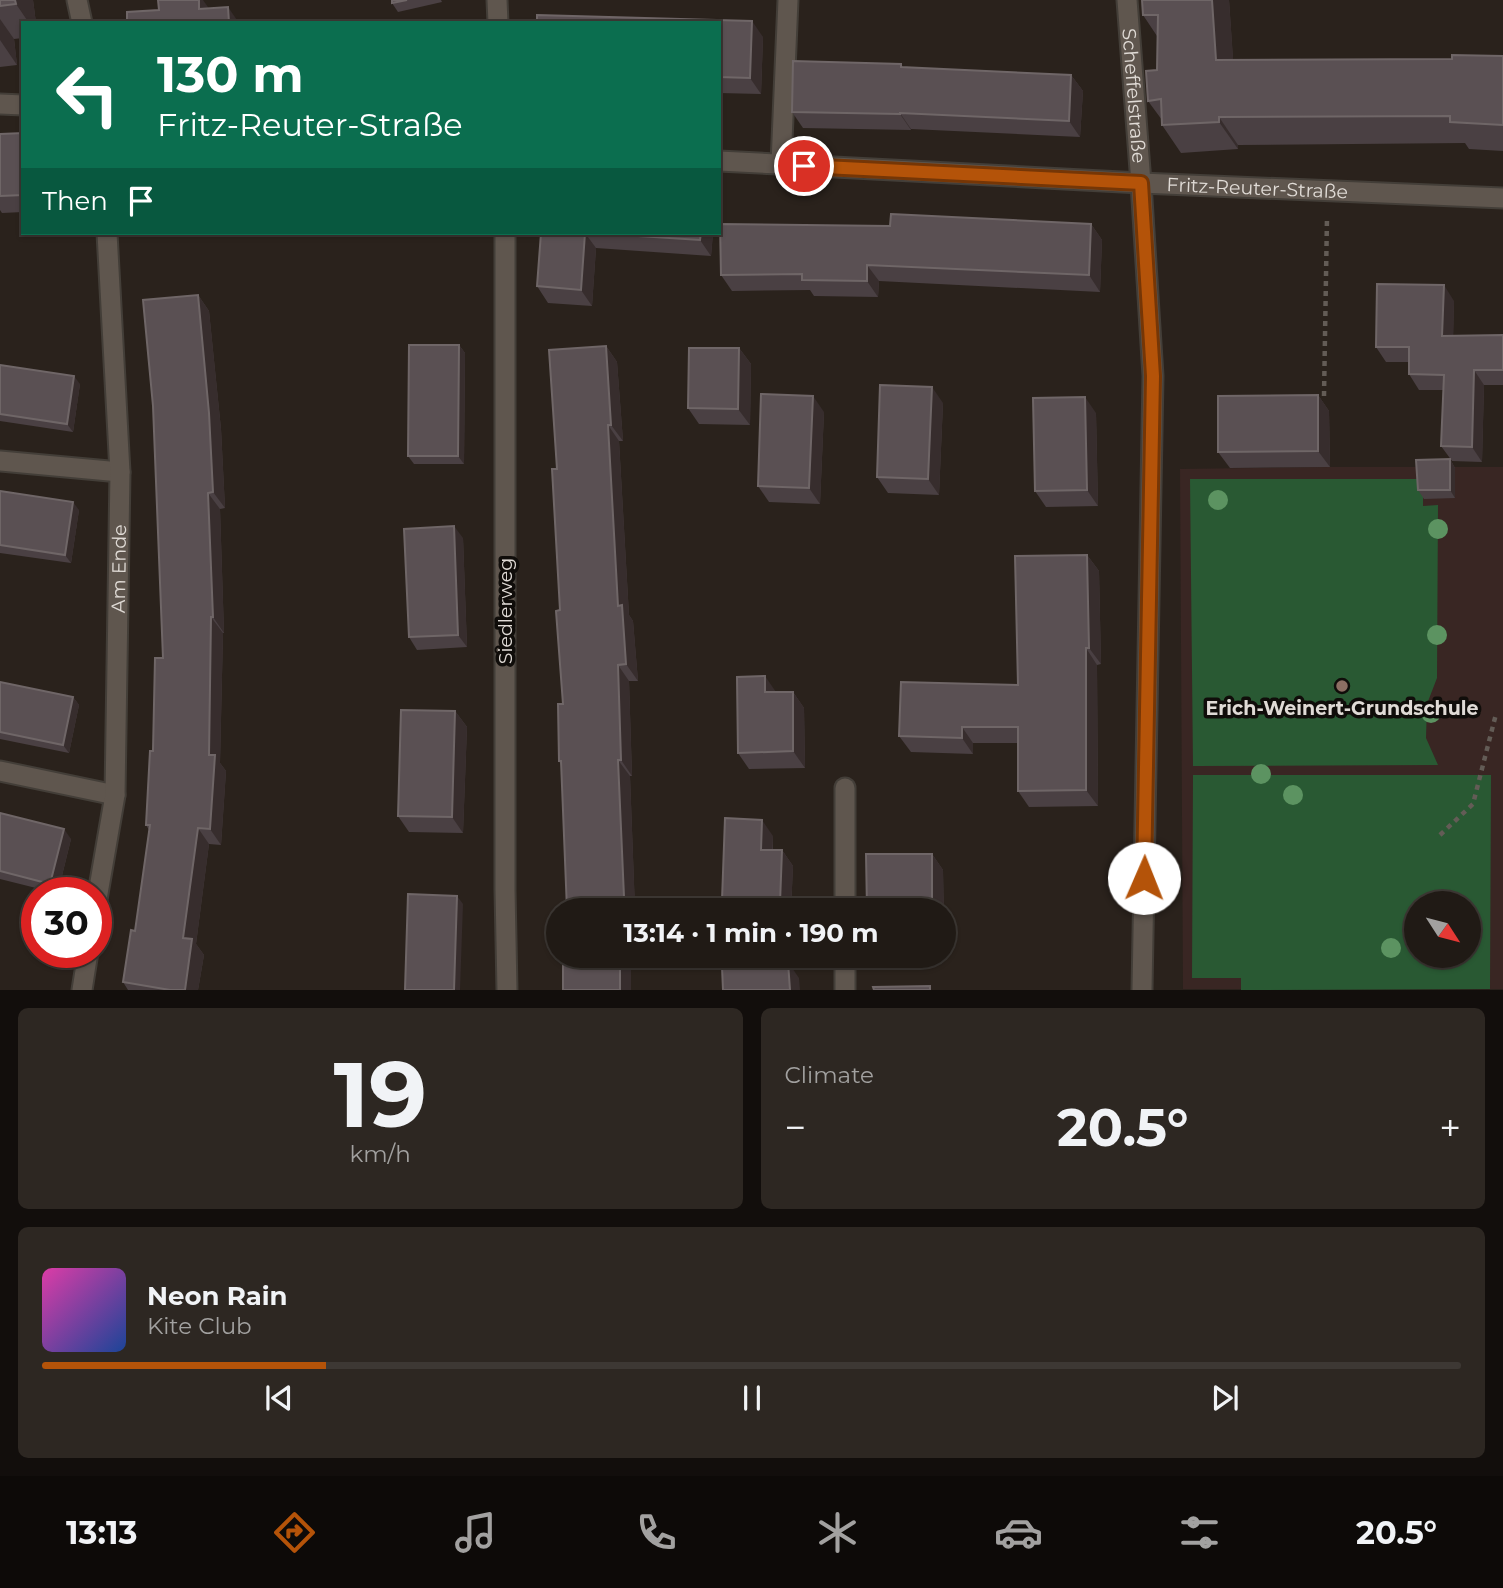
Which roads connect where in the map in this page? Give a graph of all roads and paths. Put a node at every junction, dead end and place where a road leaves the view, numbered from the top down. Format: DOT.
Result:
graph roads {
  1 [pos="77,0"];
  2 [pos="496,0"];
  3 [pos="788,0"];
  4 [pos="1127,0"];
  5 [pos="82,21"];
  6 [pos="498,21"];
  7 [pos="0,104"];
  8 [pos="21,105"];
  9 [pos="721,161"];
  10 [pos="781,164"];
  11 [pos="1141,183"];
  12 [pos="1328,191"];
  13 [pos="1503,198"];
  14 [pos="107,235"];
  15 [pos="505,235"];
  16 [pos="1324,396"];
  17 [pos="0,461"];
  18 [pos="120,472"];
  19 [pos="1496,714"];
  20 [pos="0,771"];
  21 [pos="845,788"];
  22 [pos="115,795"];
  23 [pos="1440,835"];
  24 [pos="101,877"];
  25 [pos="845,898"];
  26 [pos="86,968"];
  27 [pos="845,968"];
  28 [pos="82,989"];
  29 [pos="507,989"];
  30 [pos="845,989"];
  31 [pos="1142,989"];
  1 -- 5 [label="street"];
  2 -- 6 [label="street"];
  3 -- 10 [label="street"];
  4 -- 11 [label="street, Scheffelstraße"];
  7 -- 8 [label="street"];
  9 -- 10 [label="street, Fritz-Reuter-Straße"];
  10 -- 11 [label="street, Fritz-Reuter-Straße"];
  11 -- 12 [label="street, Fritz-Reuter-Straße"];
  11 -- 31 [label="street, Scheffelstraße"];
  12 -- 13 [label="street, Fritz-Reuter-Straße"];
  12 -- 16 [label="path"];
  14 -- 18 [label="street, Am Ende"];
  15 -- 29 [label="street, Siedlerweg"];
  17 -- 18 [label="street"];
  18 -- 22 [label="street, Am Ende"];
  19 -- 23 [label="path"];
  20 -- 22 [label="street"];
  21 -- 25 [label="street"];
  22 -- 24 [label="street, Am Ende"];
  26 -- 28 [label="street"];
  27 -- 30 [label="street"];
}
